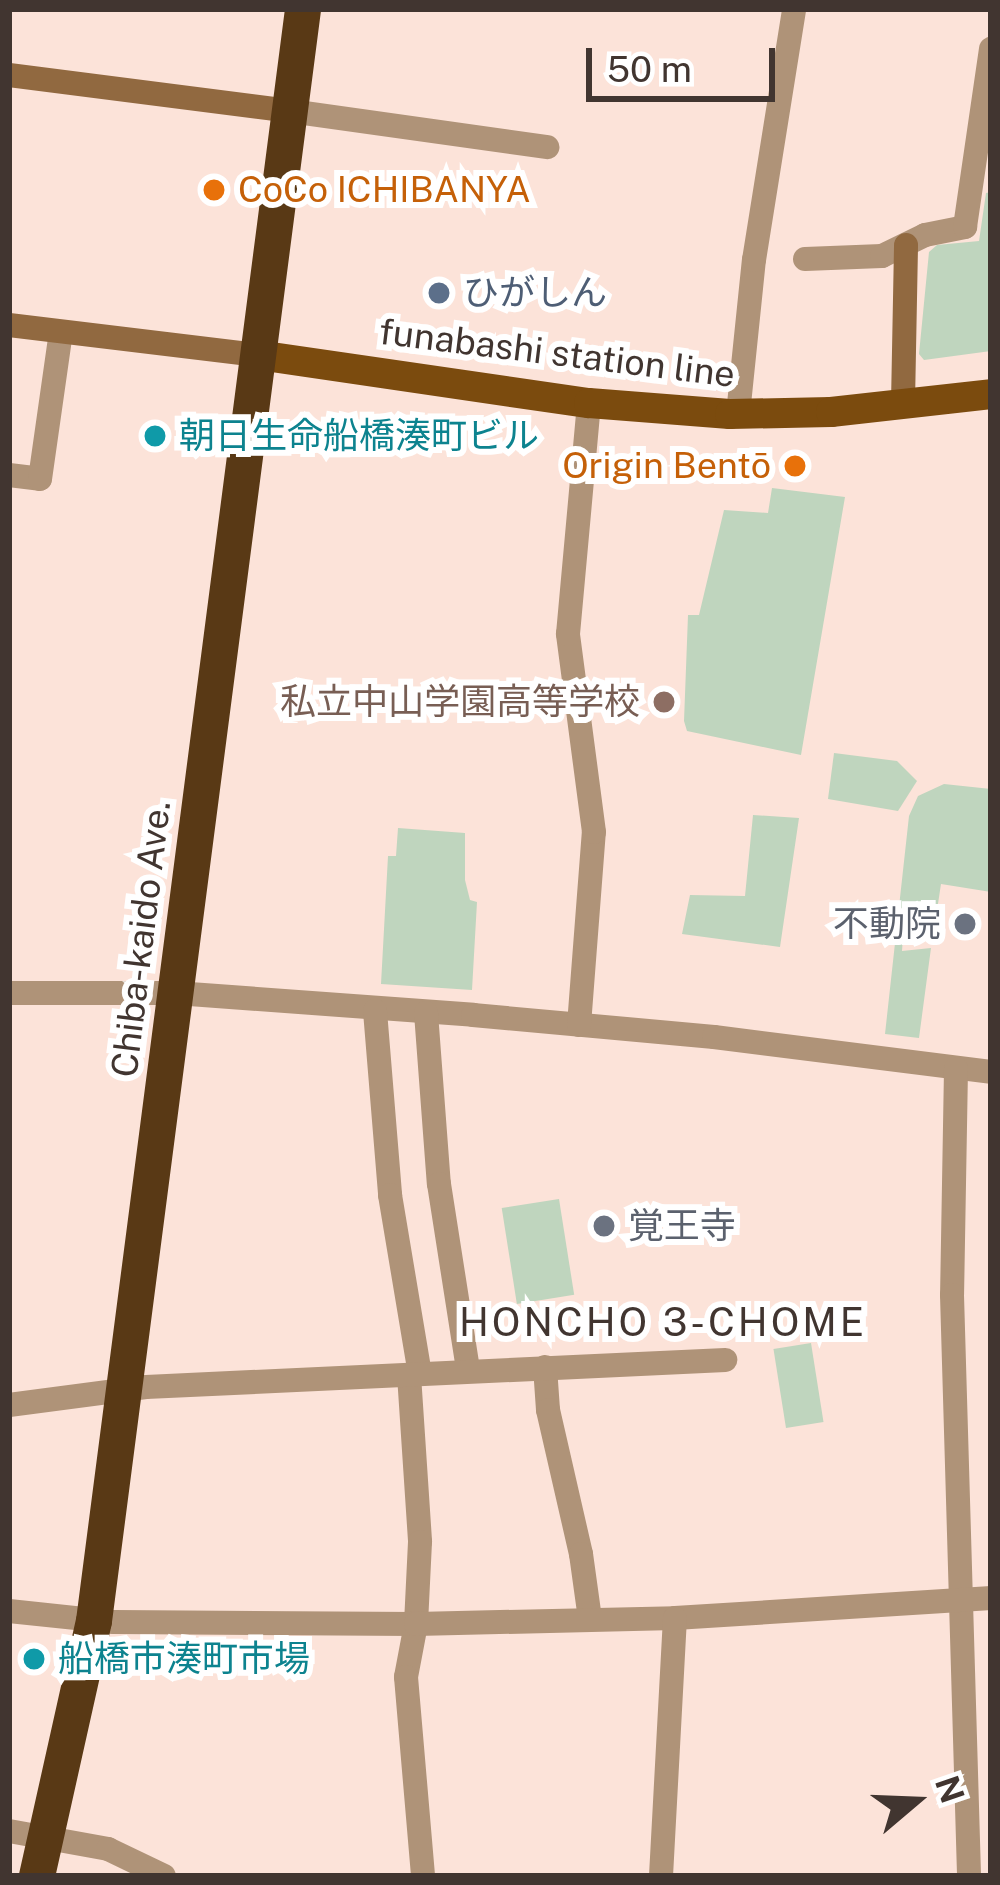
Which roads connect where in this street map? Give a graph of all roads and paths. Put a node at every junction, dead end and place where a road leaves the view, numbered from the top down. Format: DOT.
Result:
graph roads {
  1 [pos="302,9"];
  2 [pos="794,9"];
  3 [pos="991,50"];
  4 [pos="9,76"];
  5 [pos="290,111"];
  6 [pos="548,148"];
  7 [pos="906,244"];
  8 [pos="805,260"];
  9 [pos="9,325"];
  10 [pos="62,332"];
  11 [pos="258,355"];
  12 [pos="991,394"];
  13 [pos="590,403"];
  14 [pos="903,404"];
  15 [pos="738,414"];
  16 [pos="9,475"];
  17 [pos="9,993"];
  18 [pos="176,993"];
  19 [pos="375,1011"];
  20 [pos="425,1013"];
  21 [pos="579,1025"];
  22 [pos="956,1069"];
  23 [pos="991,1072"];
  24 [pos="725,1360"];
  25 [pos="545,1367"];
  26 [pos="468,1370"];
  27 [pos="414,1374"];
  28 [pos="136,1388"];
  29 [pos="9,1405"];
  30 [pos="991,1598"];
  31 [pos="963,1599"];
  32 [pos="9,1611"];
  33 [pos="675,1618"];
  34 [pos="590,1619"];
  35 [pos="94,1621"];
  36 [pos="416,1624"];
  37 [pos="27,1834"];
  38 [pos="38,1876"];
  39 [pos="164,1876"];
  40 [pos="423,1876"];
  41 [pos="661,1876"];
  42 [pos="969,1876"];
  1 -- 5 [label="highway, Chiba-kaido Ave."];
  2 -- 15 [label="street"];
  3 -- 7 [label="street"];
  4 -- 5 [label="street"];
  5 -- 6 [label="street"];
  5 -- 11 [label="highway, Chiba-kaido Ave."];
  7 -- 8 [label="street"];
  7 -- 14 [label="street"];
  9 -- 10 [label="street"];
  10 -- 11 [label="street"];
  10 -- 16 [label="street"];
  11 -- 13 [label="main road, funabashi station line"];
  11 -- 18 [label="highway, Chiba-kaido Ave."];
  12 -- 14 [label="main road, funabashi station line"];
  13 -- 15 [label="main road, funabashi station line"];
  13 -- 21 [label="street"];
  14 -- 15 [label="main road, funabashi station line"];
  17 -- 18 [label="street"];
  18 -- 19 [label="street"];
  18 -- 28 [label="highway, Chiba-kaido Ave."];
  19 -- 20 [label="street"];
  19 -- 27 [label="street"];
  20 -- 21 [label="street"];
  20 -- 26 [label="street"];
  21 -- 22 [label="street"];
  22 -- 23 [label="street"];
  22 -- 31 [label="street"];
  24 -- 25 [label="street"];
  25 -- 26 [label="street"];
  25 -- 34 [label="street"];
  26 -- 27 [label="street"];
  27 -- 28 [label="street"];
  27 -- 36 [label="street"];
  28 -- 29 [label="street"];
  28 -- 35 [label="highway, Chiba-kaido Ave."];
  30 -- 31 [label="street"];
  31 -- 33 [label="street"];
  31 -- 42 [label="street"];
  32 -- 35 [label="street"];
  33 -- 34 [label="street"];
  33 -- 41 [label="street"];
  34 -- 36 [label="street"];
  35 -- 36 [label="street"];
  35 -- 37 [label="highway, Chiba-kaido Ave."];
  36 -- 40 [label="street"];
  37 -- 38 [label="highway, Chiba-kaido Ave."];
  37 -- 39 [label="street"];
}
